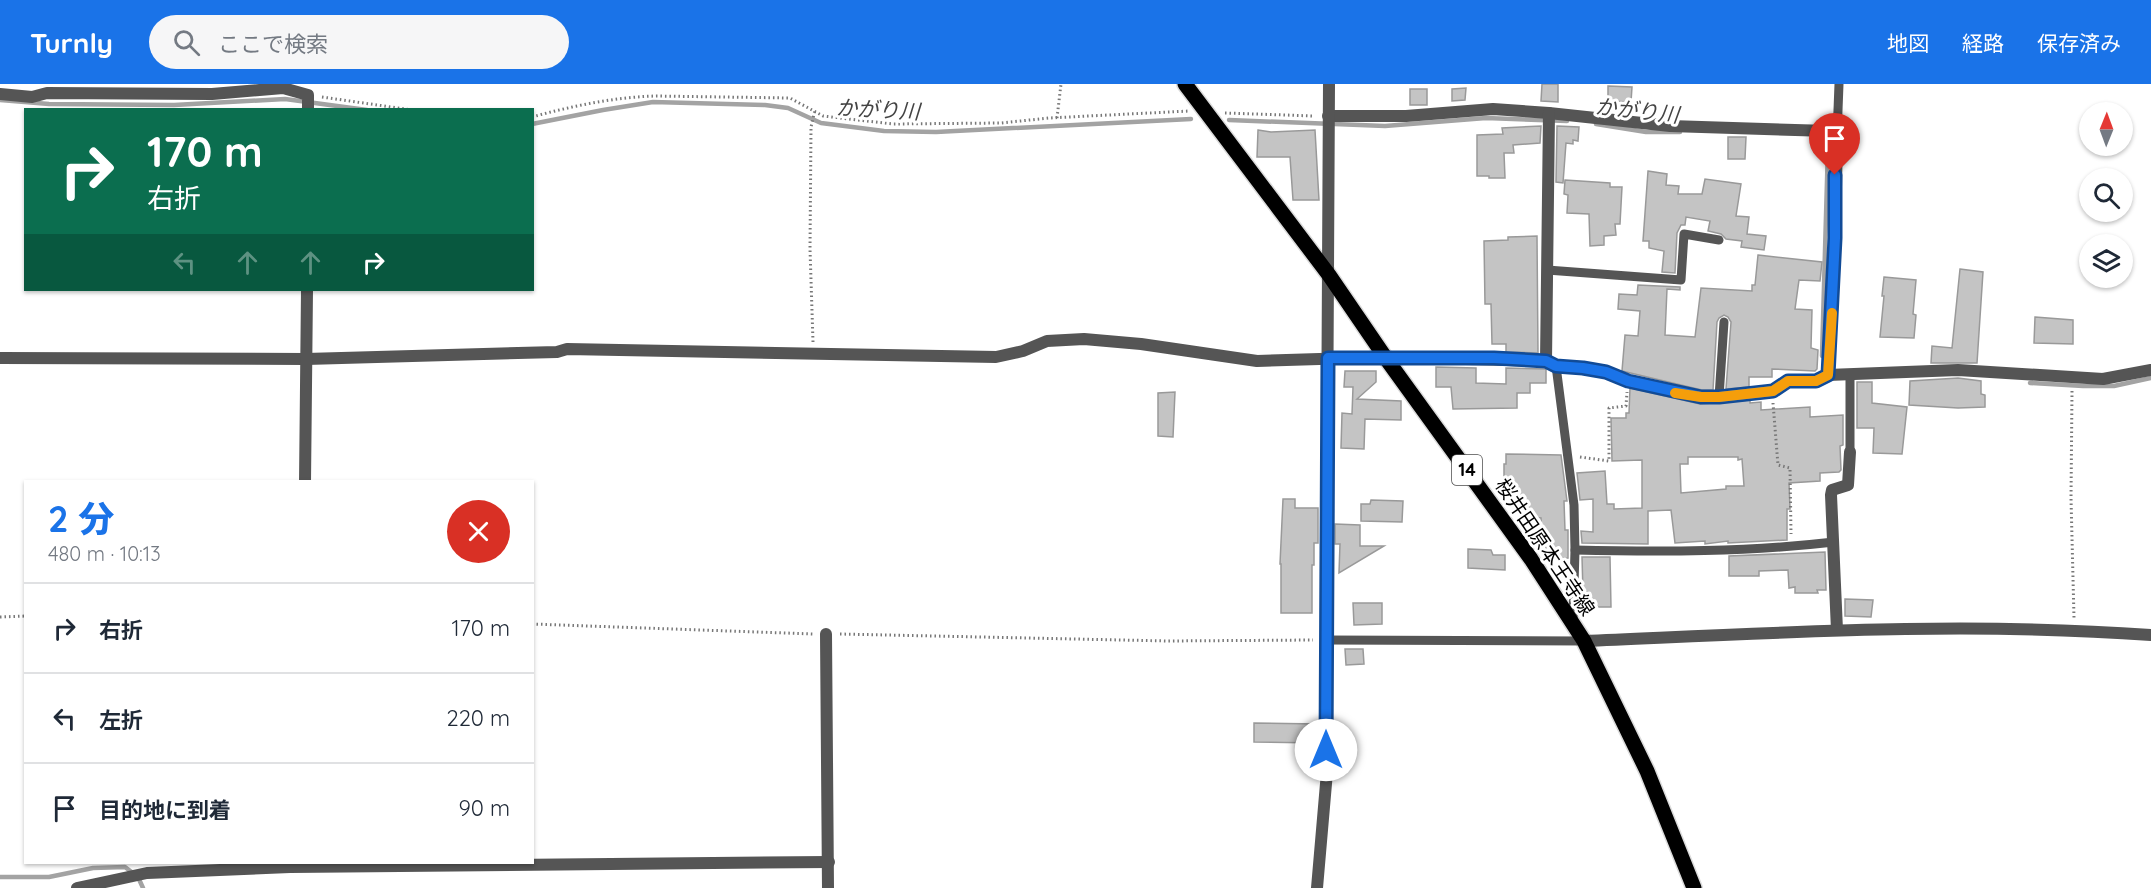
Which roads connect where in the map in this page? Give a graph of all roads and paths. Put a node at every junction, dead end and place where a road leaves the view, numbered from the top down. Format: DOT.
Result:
graph roads {
  1 [pos="1061,84"];
  2 [pos="1185,84"];
  3 [pos="1329,84"];
  4 [pos="1839,84"];
  5 [pos="0,94"];
  6 [pos="308,95"];
  7 [pos="308,108"];
  8 [pos="398,108"];
  9 [pos="814,110"];
  10 [pos="1205,113"];
  11 [pos="1549,113"];
  12 [pos="534,116"];
  13 [pos="1328,116"];
  14 [pos="1056,118"];
  15 [pos="1837,136"];
  16 [pos="1719,240"];
  17 [pos="1547,270"];
  18 [pos="1329,275"];
  19 [pos="308,291"];
  20 [pos="1724,322"];
  21 [pos="818,352"];
  22 [pos="1385,357"];
  23 [pos="0,358"];
  24 [pos="1328,358"];
  25 [pos="306,359"];
  26 [pos="1551,363"];
  27 [pos="2151,370"];
  28 [pos="1850,374"];
  29 [pos="1828,375"];
  30 [pos="2072,377"];
  31 [pos="1628,381"];
  32 [pos="1773,391"];
  33 [pos="1719,397"];
  34 [pos="1850,452"];
  35 [pos="1569,456"];
  36 [pos="304,480"];
  37 [pos="1834,542"];
  38 [pos="1791,547"];
  39 [pos="1575,550"];
  40 [pos="24,616"];
  41 [pos="0,617"];
  42 [pos="1573,623"];
  43 [pos="534,624"];
  44 [pos="2074,629"];
  45 [pos="1836,630"];
  46 [pos="826,634"];
  47 [pos="2151,635"];
  48 [pos="1326,640"];
  49 [pos="1584,641"];
  50 [pos="828,861"];
  51 [pos="534,863"];
  52 [pos="424,864"];
  53 [pos="290,865"];
  54 [pos="77,888"];
  55 [pos="828,888"];
  56 [pos="1317,888"];
  57 [pos="1694,888"];
  1 -- 14 [label="path"];
  2 -- 10 [label="main road, 桜井田原本王寺線 / 14"];
  3 -- 13 [label="street"];
  4 -- 15 [label="lane"];
  5 -- 6 [label="street"];
  6 -- 7 [label="street"];
  6 -- 8 [label="path"];
  9 -- 12 [label="path"];
  9 -- 14 [label="path"];
  9 -- 21 [label="path"];
  10 -- 13 [label="path"];
  10 -- 14 [label="path"];
  10 -- 18 [label="main road, 桜井田原本王寺線 / 14"];
  11 -- 13 [label="street"];
  11 -- 15 [label="street"];
  11 -- 17 [label="street"];
  13 -- 18 [label="street"];
  15 -- 29 [label="street"];
  16 -- 17 [label="lane"];
  17 -- 26 [label="street"];
  18 -- 22 [label="main road, 桜井田原本王寺線 / 14"];
  18 -- 24 [label="street"];
  19 -- 25 [label="street"];
  20 -- 33 [label="lane"];
  21 -- 24 [label="street"];
  21 -- 25 [label="street"];
  22 -- 24 [label="street"];
  22 -- 26 [label="street"];
  22 -- 42 [label="main road, 桜井田原本王寺線 / 14"];
  23 -- 25 [label="street"];
  24 -- 48 [label="street"];
  25 -- 36 [label="street"];
  26 -- 31 [label="lane"];
  26 -- 35 [label="lane"];
  27 -- 30 [label="street"];
  28 -- 29 [label="street"];
  28 -- 30 [label="street"];
  28 -- 34 [label="lane"];
  29 -- 32 [label="lane"];
  30 -- 44 [label="path"];
  31 -- 33 [label="lane"];
  31 -- 35 [label="path"];
  32 -- 33 [label="lane"];
  32 -- 38 [label="path"];
  34 -- 37 [label="street"];
  35 -- 39 [label="lane"];
  37 -- 38 [label="lane"];
  37 -- 45 [label="street"];
  38 -- 39 [label="lane"];
  39 -- 42 [label="lane"];
  40 -- 41 [label="path"];
  42 -- 49 [label="main road, 桜井田原本王寺線 / 14"];
  43 -- 46 [label="path"];
  44 -- 45 [label="street"];
  44 -- 47 [label="street"];
  45 -- 49 [label="street"];
  46 -- 48 [label="path"];
  46 -- 50 [label="street"];
  48 -- 49 [label="lane"];
  48 -- 56 [label="street"];
  49 -- 57 [label="main road, 桜井田原本王寺線 / 14"];
  50 -- 51 [label="street"];
  50 -- 55 [label="street"];
  52 -- 53 [label="street"];
  53 -- 54 [label="street"];
}
